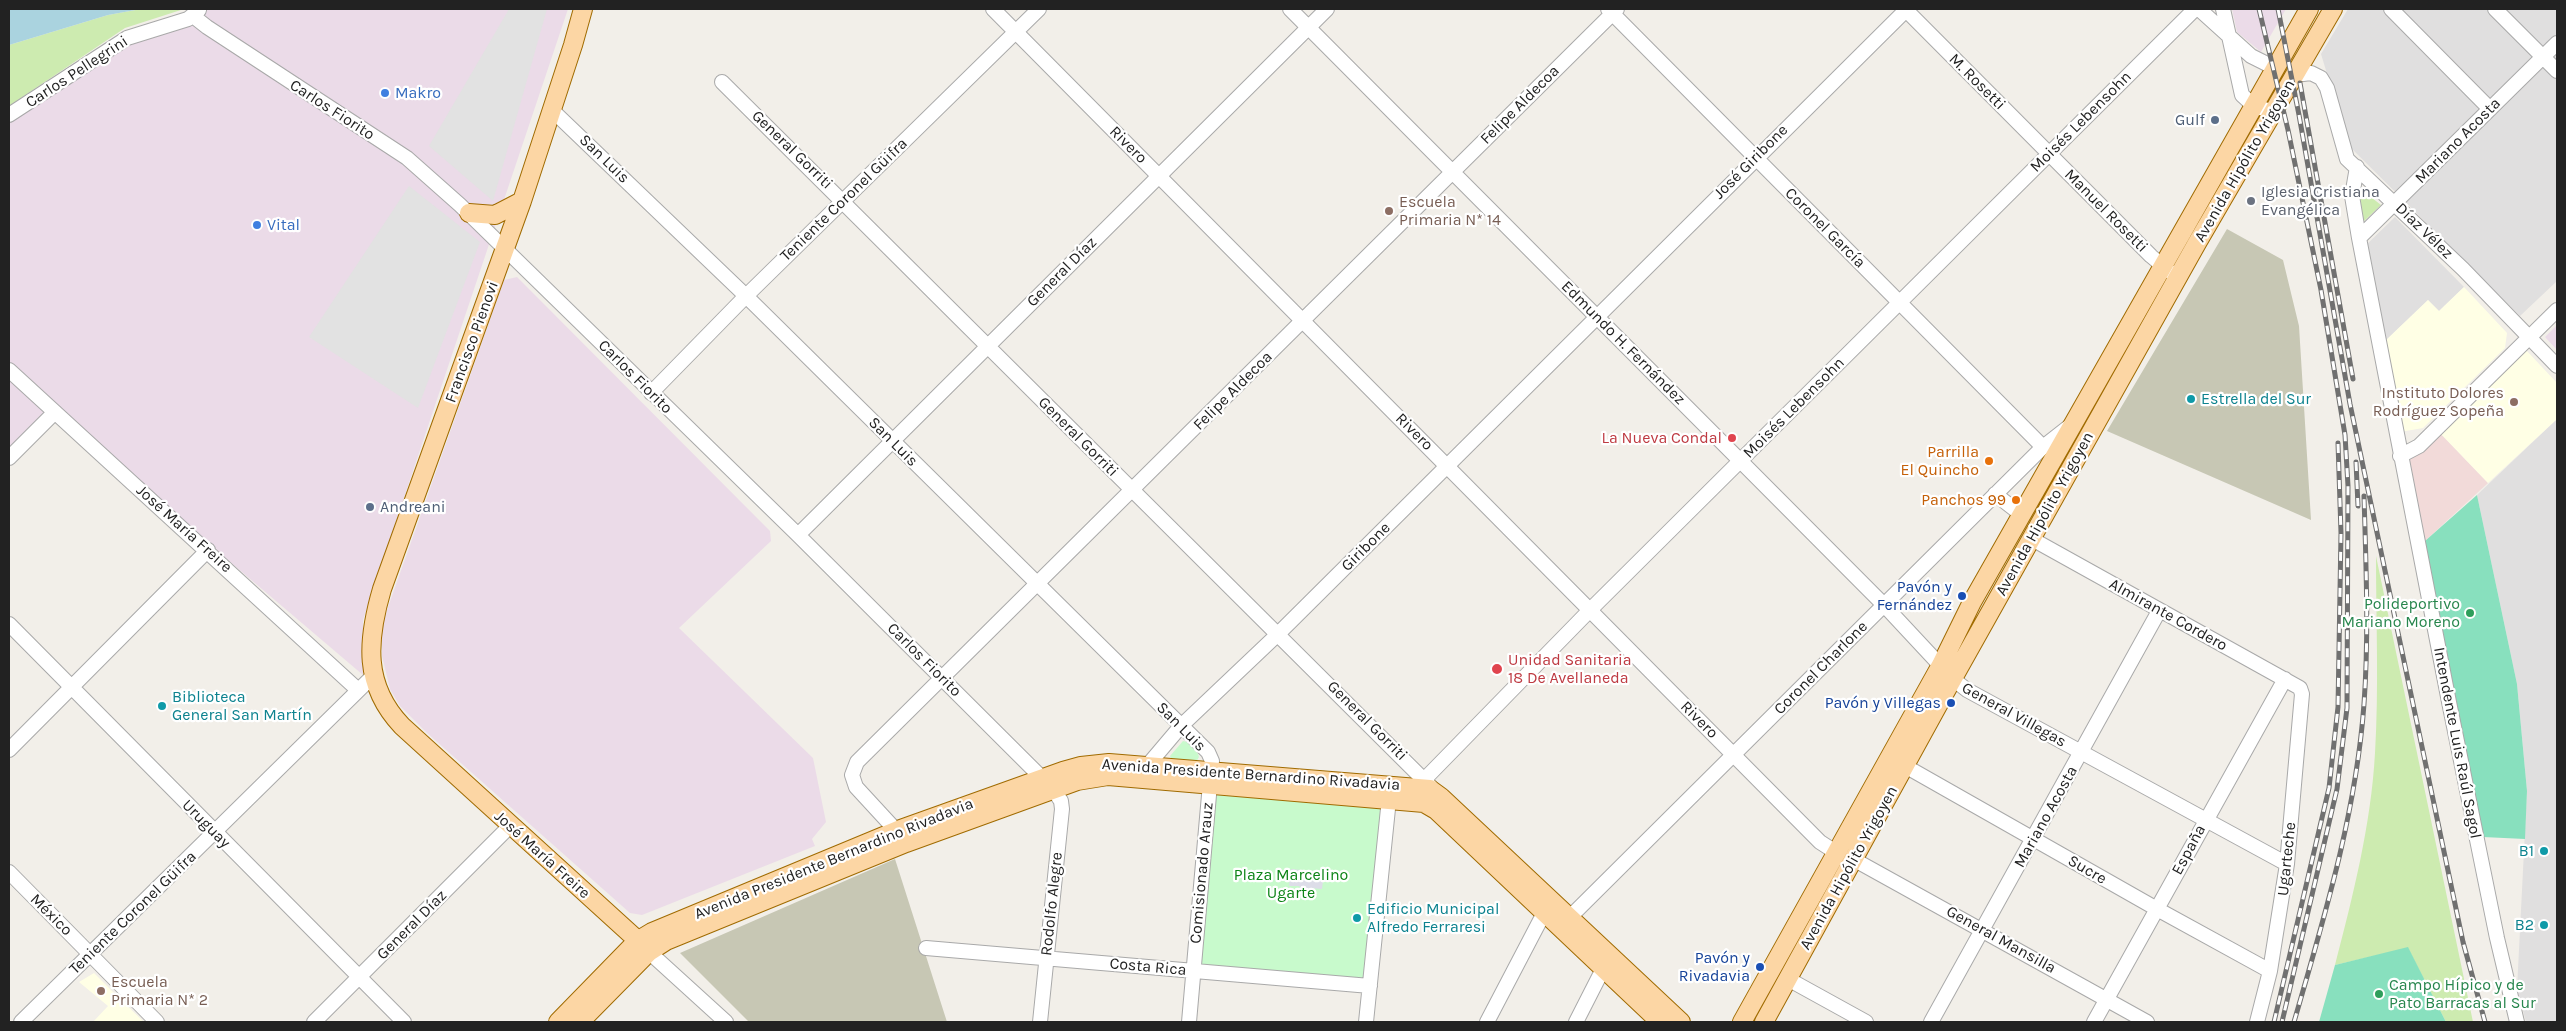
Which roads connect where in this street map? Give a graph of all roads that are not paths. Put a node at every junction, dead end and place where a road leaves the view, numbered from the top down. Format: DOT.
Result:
graph roads {
  1 [pos="582,9"];
  2 [pos="993,9"];
  3 [pos="1040,9"];
  4 [pos="1290,9"];
  5 [pos="1327,9"];
  6 [pos="1906,9"];
  7 [pos="2197,9"];
  8 [pos="2223,9"];
  9 [pos="2310,9"];
  10 [pos="2333,9"];
  11 [pos="2391,9"];
  12 [pos="2495,9"];
  13 [pos="1613,10"];
  14 [pos="197,12"];
  15 [pos="1308,27"];
  16 [pos="1016,33"];
  17 [pos="2230,37"];
  18 [pos="2557,43"];
  19 [pos="2544,57"];
  20 [pos="2275,68"];
  21 [pos="2557,71"];
  22 [pos="2295,75"];
  23 [pos="722,82"];
  24 [pos="2254,106"];
  25 [pos="2490,109"];
  26 [pos="553,111"];
  27 [pos="2274,112"];
  28 [pos="9,115"];
  29 [pos="2049,154"];
  30 [pos="1756,158"];
  31 [pos="2356,167"];
  32 [pos="1452,172"];
  33 [pos="1158,176"];
  34 [pos="522,201"];
  35 [pos="844,201"];
  36 [pos="2395,203"];
  37 [pos="469,213"];
  38 [pos="2359,238"];
  39 [pos="506,247"];
  40 [pos="2163,268"];
  41 [pos="2178,276"];
  42 [pos="746,296"];
  43 [pos="1900,303"];
  44 [pos="2557,310"];
  45 [pos="1597,318"];
  46 [pos="1302,320"];
  47 [pos="2530,337"];
  48 [pos="988,346"];
  49 [pos="2557,366"];
  50 [pos="9,370"];
  51 [pos="650,393"];
  52 [pos="55,412"];
  53 [pos="2076,421"];
  54 [pos="892,441"];
  55 [pos="2043,447"];
  56 [pos="2400,456"];
  57 [pos="9,458"];
  58 [pos="1740,462"];
  59 [pos="1447,466"];
  60 [pos="1133,491"];
  61 [pos="1995,494"];
  62 [pos="2022,515"];
  63 [pos="798,535"];
  64 [pos="2032,539"];
  65 [pos="208,550"];
  66 [pos="1036,584"];
  67 [pos="1884,605"];
  68 [pos="1590,610"];
  69 [pos="2159,611"];
  70 [pos="9,624"];
  71 [pos="1278,634"];
  72 [pos="1941,665"];
  73 [pos="373,676"];
  74 [pos="1953,679"];
  75 [pos="2285,679"];
  76 [pos="943,680"];
  77 [pos="72,688"];
  78 [pos="358,690"];
  79 [pos="2302,694"];
  80 [pos="1181,726"];
  81 [pos="9,750"];
  82 [pos="2081,752"];
  83 [pos="1734,756"];
  84 [pos="1905,766"];
  85 [pos="1143,772"];
  86 [pos="1210,778"];
  87 [pos="1048,784"];
  88 [pos="1426,785"];
  89 [pos="1389,799"];
  90 [pos="2206,818"];
  91 [pos="510,826"];
  92 [pos="215,833"];
  93 [pos="902,836"];
  94 [pos="2033,839"];
  95 [pos="1837,853"];
  96 [pos="1854,859"];
  97 [pos="2287,864"];
  98 [pos="9,872"];
  99 [pos="1548,908"];
  100 [pos="2157,909"];
  101 [pos="1564,923"];
  102 [pos="1983,931"];
  103 [pos="643,946"];
  104 [pos="926,948"];
  105 [pos="90,954"];
  106 [pos="1047,957"];
  107 [pos="1603,968"];
  108 [pos="1194,971"];
  109 [pos="2270,971"];
  110 [pos="360,977"];
  111 [pos="1788,979"];
  112 [pos="1370,986"];
  113 [pos="2107,999"];
  114 [pos="21,1022"];
  115 [pos="158,1022"];
  116 [pos="314,1022"];
  117 [pos="404,1022"];
  118 [pos="558,1022"];
  119 [pos="580,1022"];
  120 [pos="726,1022"];
  121 [pos="1040,1022"];
  122 [pos="1188,1022"];
  123 [pos="1366,1022"];
  124 [pos="1487,1022"];
  125 [pos="1576,1022"];
  126 [pos="1660,1022"];
  127 [pos="1681,1022"];
  128 [pos="1742,1022"];
  129 [pos="1764,1022"];
  130 [pos="1866,1022"];
  131 [pos="1931,1022"];
  132 [pos="2094,1022"];
  133 [pos="2147,1022"];
  134 [pos="2257,1022"];
  135 [pos="2517,1022"];
  1 -- 26 [label="main road, Francisco Pienovi"];
  2 -- 16 [label="street, Rivero"];
  3 -- 16 [label="street, Teniente Coronel Güifra"];
  4 -- 15 [label="street, Edmundo H. Fernández"];
  5 -- 15 [label="street, General Díaz"];
  6 -- 29 [label="street, M. Rosetti"];
  6 -- 30 [label="street, José Giribone"];
  7 -- 17 [label="street"];
  7 -- 29 [label="street, Moisés Lebensohn"];
  8 -- 17 [label="street"];
  9 -- 20 [label="main road, Avenida Hipólito Yrigoyen"];
  10 -- 22 [label="main road, Avenida Hipólito Yrigoyen"];
  11 -- 25 [label="street"];
  12 -- 19 [label="street"];
  13 -- 30 [label="street, Coronel García"];
  13 -- 32 [label="street, Felipe Aldecoa"];
  14 -- 28 [label="street, Carlos Pellegrini"];
  14 -- 37 [label="street, Carlos Fiorito"];
  15 -- 32 [label="street, Edmundo H. Fernández"];
  15 -- 33 [label="street, General Díaz"];
  16 -- 33 [label="street, Rivero"];
  16 -- 35 [label="street, Teniente Coronel Güifra"];
  17 -- 20 [label="street"];
  17 -- 24 [label="street"];
  18 -- 19 [label="street, Mariano Acosta"];
  19 -- 21 [label="street"];
  19 -- 25 [label="street, Mariano Acosta"];
  20 -- 24 [label="main road, Avenida Hipólito Yrigoyen"];
  22 -- 27 [label="main road, Avenida Hipólito Yrigoyen"];
  22 -- 31 [label="street, Díaz Vélez"];
  23 -- 35 [label="street, General Gorriti"];
  24 -- 27 [label="street"];
  24 -- 40 [label="main road, Avenida Hipólito Yrigoyen"];
  25 -- 36 [label="street, Mariano Acosta"];
  26 -- 34 [label="main road, Francisco Pienovi"];
  26 -- 42 [label="street, San Luis"];
  27 -- 41 [label="main road, Avenida Hipólito Yrigoyen"];
  29 -- 40 [label="street, Manuel Rosetti"];
  29 -- 43 [label="street, Moisés Lebensohn"];
  30 -- 43 [label="street, Coronel García"];
  30 -- 45 [label="street, José Giribone"];
  31 -- 36 [label="street, Díaz Vélez"];
  31 -- 38 [label="street, Intendente Luis Raúl Sagol"];
  32 -- 45 [label="street, Edmundo H. Fernández"];
  32 -- 46 [label="street, Felipe Aldecoa"];
  33 -- 46 [label="street, Rivero"];
  33 -- 48 [label="street, General Díaz"];
  34 -- 37 [label="main road"];
  34 -- 39 [label="main road, Francisco Pienovi"];
  35 -- 42 [label="street, Teniente Coronel Güifra"];
  35 -- 48 [label="street, General Gorriti"];
  36 -- 38 [label="street, Mariano Acosta"];
  36 -- 47 [label="street, Díaz Vélez"];
  37 -- 39 [label="street, Carlos Fiorito"];
  38 -- 56 [label="street, Intendente Luis Raúl Sagol"];
  39 -- 51 [label="street, Carlos Fiorito"];
  39 -- 73 [label="main road, Francisco Pienovi"];
  40 -- 41 [label="street"];
  40 -- 53 [label="main road, Avenida Hipólito Yrigoyen"];
  41 -- 64 [label="main road, Avenida Hipólito Yrigoyen"];
  42 -- 51 [label="street, Teniente Coronel Güifra"];
  42 -- 54 [label="street, San Luis"];
  43 -- 55 [label="street, Coronel García"];
  43 -- 58 [label="street, Moisés Lebensohn"];
  44 -- 47 [label="street"];
  45 -- 58 [label="street, Edmundo H. Fernández"];
  45 -- 59 [label="street, Giribone"];
  46 -- 59 [label="street, Rivero"];
  46 -- 60 [label="street, Felipe Aldecoa"];
  47 -- 49 [label="street, Díaz Vélez"];
  47 -- 56 [label="street"];
  48 -- 54 [label="street, General Díaz"];
  48 -- 60 [label="street, General Gorriti"];
  50 -- 52 [label="street, José María Freire"];
  51 -- 63 [label="street, Carlos Fiorito"];
  52 -- 57 [label="street"];
  52 -- 65 [label="street, José María Freire"];
  53 -- 55 [label="street, Coronel Charlone"];
  53 -- 62 [label="main road, Avenida Hipólito Yrigoyen"];
  54 -- 63 [label="street, General Díaz"];
  54 -- 66 [label="street, San Luis"];
  55 -- 61 [label="street, Coronel Charlone"];
  56 -- 135 [label="street, Intendente Luis Raúl Sagol"];
  58 -- 67 [label="street, Edmundo H. Fernández"];
  58 -- 68 [label="street, Moisés Lebensohn"];
  59 -- 68 [label="street, Rivero"];
  59 -- 71 [label="street, Giribone"];
  60 -- 66 [label="street, Felipe Aldecoa"];
  60 -- 71 [label="street, General Gorriti"];
  61 -- 62 [label="street"];
  61 -- 67 [label="street, Coronel Charlone"];
  62 -- 72 [label="main road, Avenida Hipólito Yrigoyen"];
  63 -- 76 [label="street, Carlos Fiorito"];
  64 -- 69 [label="street, Almirante Cordero"];
  64 -- 74 [label="main road, Avenida Hipólito Yrigoyen"];
  65 -- 77 [label="street"];
  65 -- 78 [label="street, José María Freire"];
  66 -- 76 [label="street, Felipe Aldecoa"];
  66 -- 80 [label="street, San Luis"];
  67 -- 72 [label="street, Edmundo H. Fernández"];
  67 -- 83 [label="street, Coronel Charlone"];
  68 -- 83 [label="street, Rivero"];
  68 -- 88 [label="street, Moisés Lebensohn"];
  69 -- 75 [label="street, Almirante Cordero"];
  69 -- 82 [label="street, Mariano Acosta"];
  70 -- 77 [label="street, Uruguay"];
  71 -- 80 [label="street, Giribone"];
  71 -- 88 [label="street, General Gorriti"];
  72 -- 74 [label="street, Edmundo H. Fernández"];
  72 -- 95 [label="main road, Avenida Hipólito Yrigoyen"];
  73 -- 78 [label="street, Teniente Coronel Güifra"];
  73 -- 91 [label="main road, José María Freire"];
  74 -- 82 [label="street, General Villegas"];
  74 -- 84 [label="main road, Avenida Hipólito Yrigoyen"];
  75 -- 79 [label="street, Almirante Cordero"];
  75 -- 90 [label="street, España"];
  76 -- 87 [label="street, Carlos Fiorito"];
  76 -- 93 [label="street, Felipe Aldecoa"];
  77 -- 81 [label="street"];
  77 -- 92 [label="street, Uruguay"];
  78 -- 92 [label="street, Teniente Coronel Güifra"];
  79 -- 97 [label="street, Ugarteche"];
  80 -- 85 [label="street, Giribone"];
  80 -- 86 [label="street, San Luis"];
  82 -- 90 [label="street, General Villegas"];
  82 -- 94 [label="street, Mariano Acosta"];
  83 -- 95 [label="street, Rivero"];
  83 -- 101 [label="street, Coronel Charlone"];
  84 -- 94 [label="street, Sucre"];
  84 -- 96 [label="main road, Avenida Hipólito Yrigoyen"];
  85 -- 86 [label="main road, Avenida Presidente Bernardino Rivadavia"];
  85 -- 87 [label="main road, Avenida Presidente Bernardino Rivadavia"];
  86 -- 88 [label="main road, Avenida Presidente Bernardino Rivadavia"];
  86 -- 89 [label="main road, Avenida Presidente Bernardino Rivadavia"];
  86 -- 108 [label="street, Comisionado Arauz"];
  87 -- 93 [label="main road, Avenida Presidente Bernardino Rivadavia"];
  87 -- 106 [label="street, Rodolfo Alegre"];
  88 -- 89 [label="street, Moisés Lebensohn"];
  88 -- 99 [label="main road, Avenida Presidente Bernardino Rivadavia"];
  89 -- 99 [label="main road, Avenida Presidente Bernardino Rivadavia"];
  89 -- 112 [label="street"];
  90 -- 97 [label="street, General Villegas"];
  90 -- 100 [label="street, España"];
  91 -- 103 [label="main road, José María Freire"];
  91 -- 110 [label="street, General Díaz"];
  92 -- 105 [label="street, Teniente Coronel Güifra"];
  92 -- 110 [label="street, Uruguay"];
  93 -- 103 [label="main road, Avenida Presidente Bernardino Rivadavia"];
  94 -- 100 [label="street, Sucre"];
  94 -- 102 [label="street, Mariano Acosta"];
  95 -- 128 [label="main road, Avenida Hipólito Yrigoyen"];
  96 -- 102 [label="street, General Mansilla"];
  96 -- 111 [label="main road, Avenida Hipólito Yrigoyen"];
  97 -- 109 [label="street, Ugarteche"];
  98 -- 105 [label="street, México"];
  99 -- 101 [label="main road, Avenida Presidente Bernardino Rivadavia"];
  99 -- 124 [label="street"];
  100 -- 109 [label="street, Sucre"];
  100 -- 113 [label="street, España"];
  101 -- 107 [label="main road, Avenida Presidente Bernardino Rivadavia"];
  101 -- 127 [label="main road, Avenida Presidente Bernardino Rivadavia"];
  102 -- 113 [label="street, General Mansilla"];
  102 -- 131 [label="street, Mariano Acosta"];
  103 -- 118 [label="main road, Avenida Presidente Bernardino Rivadavia"];
  103 -- 119 [label="main road, Avenida Presidente Bernardino Rivadavia"];
  103 -- 120 [label="street, José María Freire"];
  104 -- 106 [label="street, Costa Rica"];
  105 -- 114 [label="street, Teniente Coronel Güifra"];
  105 -- 115 [label="street, México"];
  106 -- 108 [label="street, Costa Rica"];
  106 -- 121 [label="street, Rodolfo Alegre"];
  107 -- 125 [label="street"];
  107 -- 126 [label="main road, Avenida Presidente Bernardino Rivadavia"];
  108 -- 112 [label="street, Costa Rica"];
  108 -- 122 [label="street, Comisionado Arauz"];
  109 -- 134 [label="street, Ugarteche"];
  110 -- 116 [label="street, General Díaz"];
  110 -- 117 [label="street, Uruguay"];
  111 -- 129 [label="main road, Avenida Hipólito Yrigoyen"];
  111 -- 130 [label="street"];
  112 -- 123 [label="street"];
  113 -- 132 [label="street, España"];
  113 -- 133 [label="street, General Mansilla"];
}
